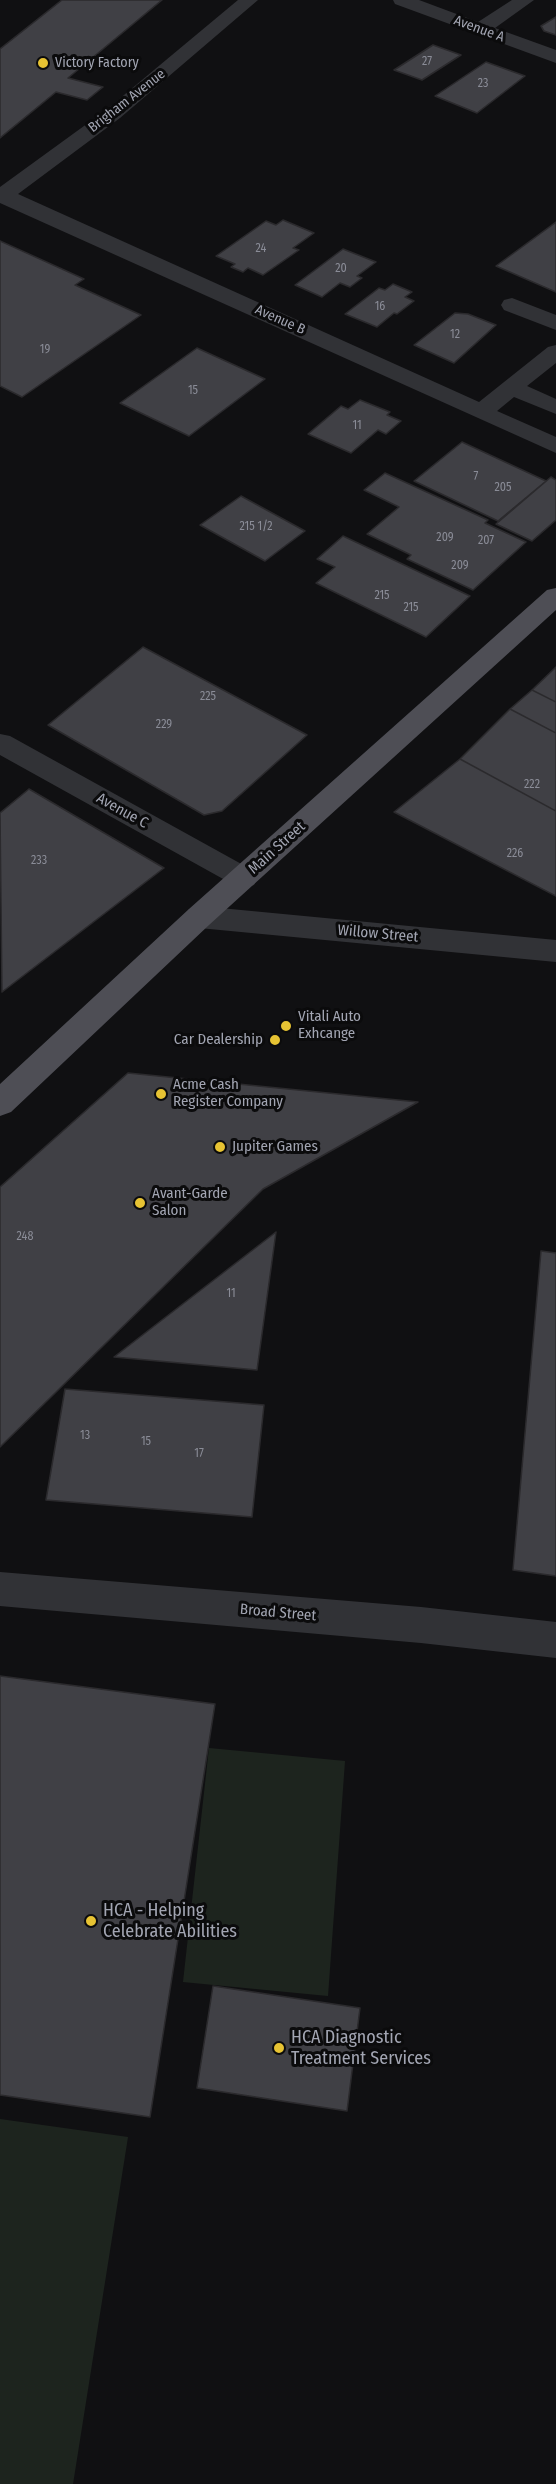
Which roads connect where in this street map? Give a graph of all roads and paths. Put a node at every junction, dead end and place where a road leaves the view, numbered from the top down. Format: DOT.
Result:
graph roads {
  1 [pos="249,0"];
  2 [pos="402,0"];
  3 [pos="525,0"];
  4 [pos="480,29"];
  5 [pos="556,57"];
  6 [pos="2,196"];
  7 [pos="512,305"];
  8 [pos="556,323"];
  9 [pos="556,352"];
  10 [pos="512,388"];
  11 [pos="556,407"];
  12 [pos="481,412"];
  13 [pos="556,446"];
  14 [pos="556,596"];
  15 [pos="0,743"];
  16 [pos="243,878"];
  17 [pos="199,917"];
  18 [pos="556,951"];
  19 [pos="0,1103"];
  20 [pos="0,1589"];
  21 [pos="556,1640"];
  1 -- 6 [label="street, Brigham Avenue"];
  2 -- 4 [label="street, Avenue A"];
  3 -- 4 [label="street"];
  4 -- 5 [label="street, Avenue A"];
  6 -- 12 [label="street, Avenue B"];
  7 -- 8 [label="street"];
  9 -- 10 [label="street"];
  10 -- 11 [label="street"];
  10 -- 12 [label="street"];
  12 -- 13 [label="street, Avenue B"];
  14 -- 16 [label="main road, Main Street"];
  15 -- 16 [label="street, Avenue C"];
  16 -- 17 [label="main road, Main Street"];
  17 -- 18 [label="street, Willow Street"];
  17 -- 19 [label="main road, Main Street"];
  20 -- 21 [label="street, Broad Street"];
}
